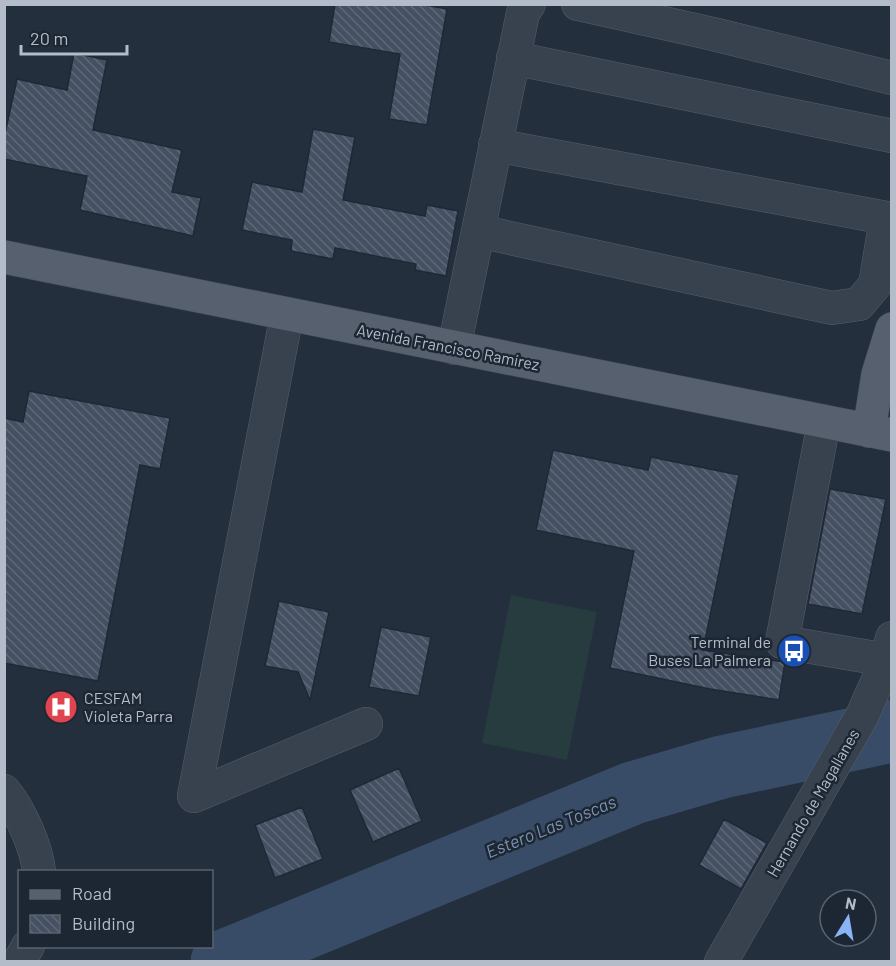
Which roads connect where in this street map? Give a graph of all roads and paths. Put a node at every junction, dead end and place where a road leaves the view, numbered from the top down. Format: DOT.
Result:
graph roads {
  1 [pos="529,4"];
  2 [pos="578,4"];
  3 [pos="513,58"];
  4 [pos="891,78"];
  5 [pos="891,136"];
  6 [pos="495,145"];
  7 [pos="889,219"];
  8 [pos="478,231"];
  9 [pos="4,257"];
  10 [pos="287,314"];
  11 [pos="891,329"];
  12 [pos="454,348"];
  13 [pos="824,422"];
  14 [pos="880,433"];
  15 [pos="889,649"];
  16 [pos="366,724"];
  17 [pos="4,791"];
  18 [pos="39,870"];
  19 [pos="27,948"];
  20 [pos="19,962"];
  21 [pos="721,962"];
  1 -- 3 [label="street"];
  2 -- 4 [label="street"];
  3 -- 5 [label="street"];
  3 -- 6 [label="street"];
  6 -- 7 [label="street"];
  6 -- 8 [label="street"];
  7 -- 8 [label="street"];
  8 -- 12 [label="street"];
  9 -- 10 [label="main road, Avenida Francisco Ramírez"];
  10 -- 12 [label="main road, Avenida Francisco Ramírez"];
  10 -- 16 [label="street"];
  11 -- 14 [label="main road"];
  12 -- 13 [label="main road, Avenida Francisco Ramírez"];
  13 -- 14 [label="main road, Avenida Francisco Ramírez"];
  13 -- 15 [label="street"];
  15 -- 21 [label="street, Hernando de Magallanes"];
  17 -- 18 [label="street"];
  19 -- 20 [label="street"];
}
